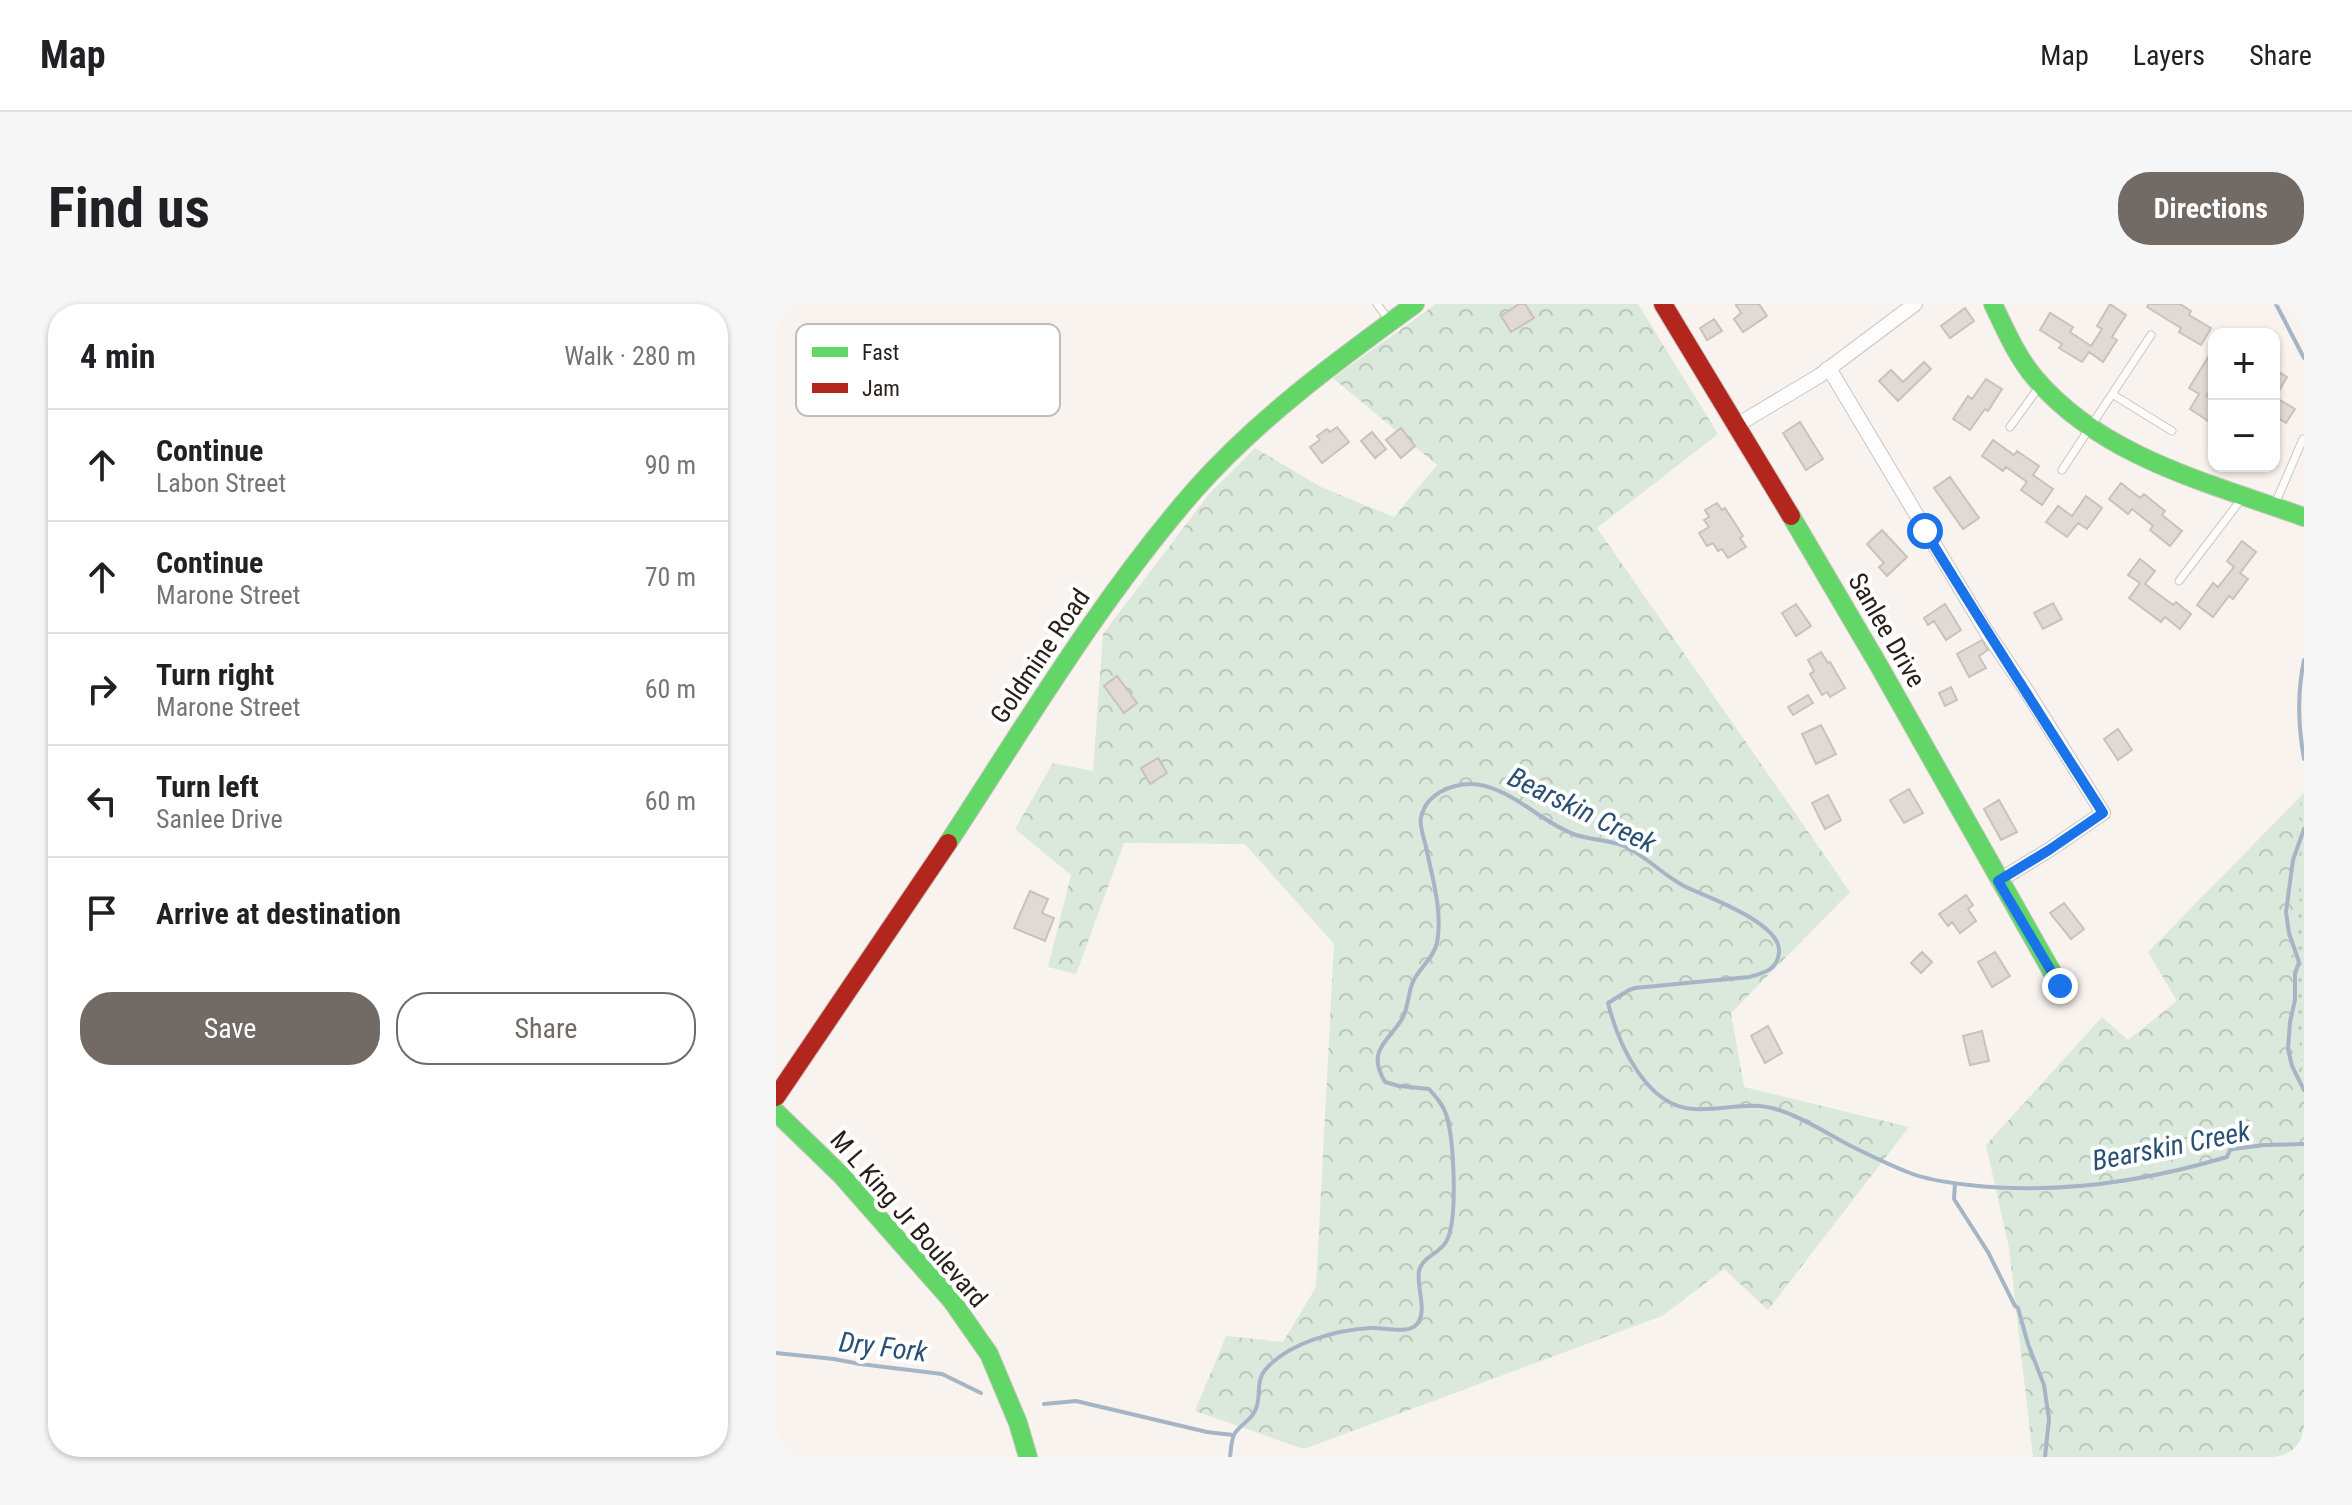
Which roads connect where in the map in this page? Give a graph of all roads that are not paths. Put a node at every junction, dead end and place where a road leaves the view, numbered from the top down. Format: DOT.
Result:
graph roads {
  1 [pos="1377,304"];
  2 [pos="1415,304"];
  3 [pos="1664,304"];
  4 [pos="1915,304"];
  5 [pos="1993,304"];
  6 [pos="1390,322"];
  7 [pos="2151,335"];
  8 [pos="1827,369"];
  9 [pos="2041,384"];
  10 [pos="2112,394"];
  11 [pos="1737,425"];
  12 [pos="2010,427"];
  13 [pos="2090,428"];
  14 [pos="2172,431"];
  15 [pos="2303,439"];
  16 [pos="2062,470"];
  17 [pos="2244,495"];
  18 [pos="2275,506"];
  19 [pos="2304,517"];
  20 [pos="2179,581"];
  21 [pos="1998,881"];
  22 [pos="2060,986"];
  23 [pos="776,1097"];
  24 [pos="776,1112"];
  25 [pos="1028,1457"];
  1 -- 6 [label="lane"];
  2 -- 6 [label="main road, Goldmine Road"];
  3 -- 11 [label="main road, Sanlee Drive"];
  4 -- 8 [label="street"];
  5 -- 9 [label="main road"];
  6 -- 23 [label="main road, Goldmine Road"];
  7 -- 10 [label="lane"];
  8 -- 11 [label="street"];
  8 -- 21 [label="street"];
  9 -- 12 [label="lane"];
  9 -- 13 [label="main road"];
  10 -- 13 [label="lane"];
  10 -- 14 [label="lane"];
  11 -- 21 [label="main road, Sanlee Drive"];
  13 -- 16 [label="lane"];
  13 -- 17 [label="main road"];
  15 -- 18 [label="lane"];
  17 -- 18 [label="main road"];
  17 -- 20 [label="lane"];
  18 -- 19 [label="main road"];
  21 -- 22 [label="main road, Sanlee Drive"];
  24 -- 25 [label="main road, M L King Jr Boulevard"];
}
